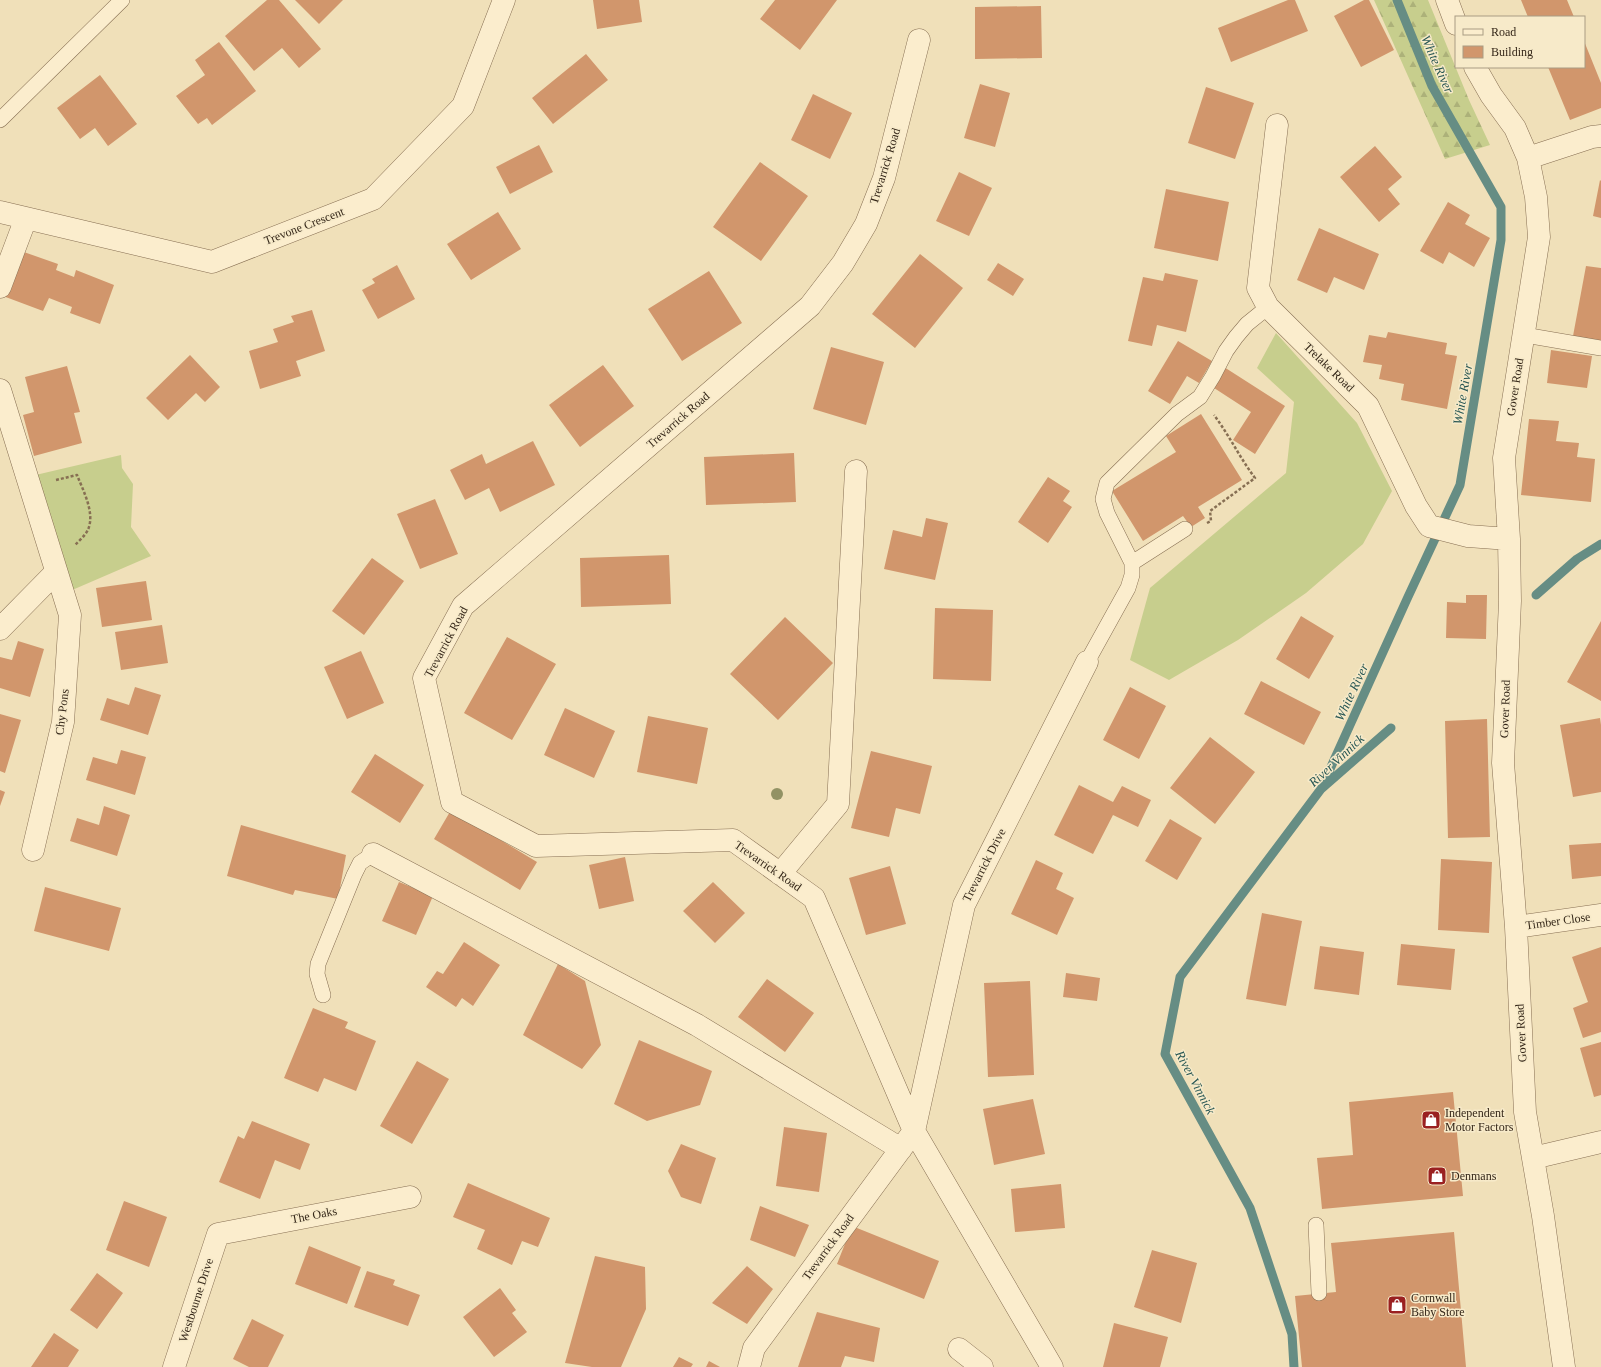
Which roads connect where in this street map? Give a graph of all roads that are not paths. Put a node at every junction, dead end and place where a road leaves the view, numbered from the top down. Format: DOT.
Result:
graph roads {
  1 [pos="122,0"];
  2 [pos="504,0"];
  3 [pos="1447,0"];
  4 [pos="1455,21"];
  5 [pos="919,40"];
  6 [pos="1476,68"];
  7 [pos="0,120"];
  8 [pos="1277,125"];
  9 [pos="1601,136"];
  10 [pos="1528,158"];
  11 [pos="0,212"];
  12 [pos="26,218"];
  13 [pos="0,288"];
  14 [pos="1268,307"];
  15 [pos="1524,335"];
  16 [pos="1601,348"];
  17 [pos="0,390"];
  18 [pos="856,471"];
  19 [pos="1185,529"];
  20 [pos="1509,539"];
  21 [pos="1132,563"];
  22 [pos="54,566"];
  23 [pos="0,629"];
  24 [pos="1087,662"];
  25 [pos="33,850"];
  26 [pos="373,854"];
  27 [pos="780,874"];
  28 [pos="1601,914"];
  29 [pos="1516,927"];
  30 [pos="324,995"];
  31 [pos="914,1131"];
  32 [pos="1601,1142"];
  33 [pos="901,1149"];
  34 [pos="1532,1158"];
  35 [pos="410,1197"];
  36 [pos="1316,1225"];
  37 [pos="218,1234"];
  38 [pos="1319,1293"];
  39 [pos="958,1349"];
  40 [pos="174,1367"];
  41 [pos="749,1367"];
  42 [pos="982,1367"];
  43 [pos="1052,1367"];
  44 [pos="1564,1367"];
  1 -- 7 [label="lane"];
  2 -- 12 [label="street, Trevone Crescent"];
  3 -- 4 [label="street"];
  5 -- 27 [label="street, Trevarrick Road"];
  6 -- 10 [label="street, Gover Road"];
  8 -- 14 [label="street, Trelake Road"];
  9 -- 10 [label="street"];
  10 -- 15 [label="street, Gover Road"];
  11 -- 12 [label="street, Trevone Crescent"];
  12 -- 13 [label="street"];
  14 -- 20 [label="street, Trelake Road"];
  14 -- 21 [label="lane"];
  15 -- 16 [label="lane"];
  15 -- 20 [label="street, Gover Road"];
  17 -- 22 [label="street, Chy Pons"];
  18 -- 27 [label="street"];
  19 -- 21 [label="lane"];
  20 -- 29 [label="street, Gover Road"];
  21 -- 24 [label="lane"];
  22 -- 23 [label="street"];
  22 -- 25 [label="street, Chy Pons"];
  24 -- 31 [label="street, Trevarrick Drive"];
  26 -- 30 [label="lane"];
  26 -- 33 [label="street"];
  27 -- 31 [label="street, Trevarrick Road"];
  28 -- 29 [label="street, Timber Close"];
  29 -- 34 [label="street, Gover Road"];
  31 -- 33 [label="street, Trevarrick Road"];
  31 -- 43 [label="street, Trevarrick Road"];
  32 -- 34 [label="street"];
  33 -- 41 [label="street, Trevarrick Road"];
  34 -- 44 [label="street, Gover Road"];
  35 -- 37 [label="street, The Oaks"];
  36 -- 38 [label="lane"];
  37 -- 40 [label="street, Westbourne Drive"];
  39 -- 42 [label="street"];
}
